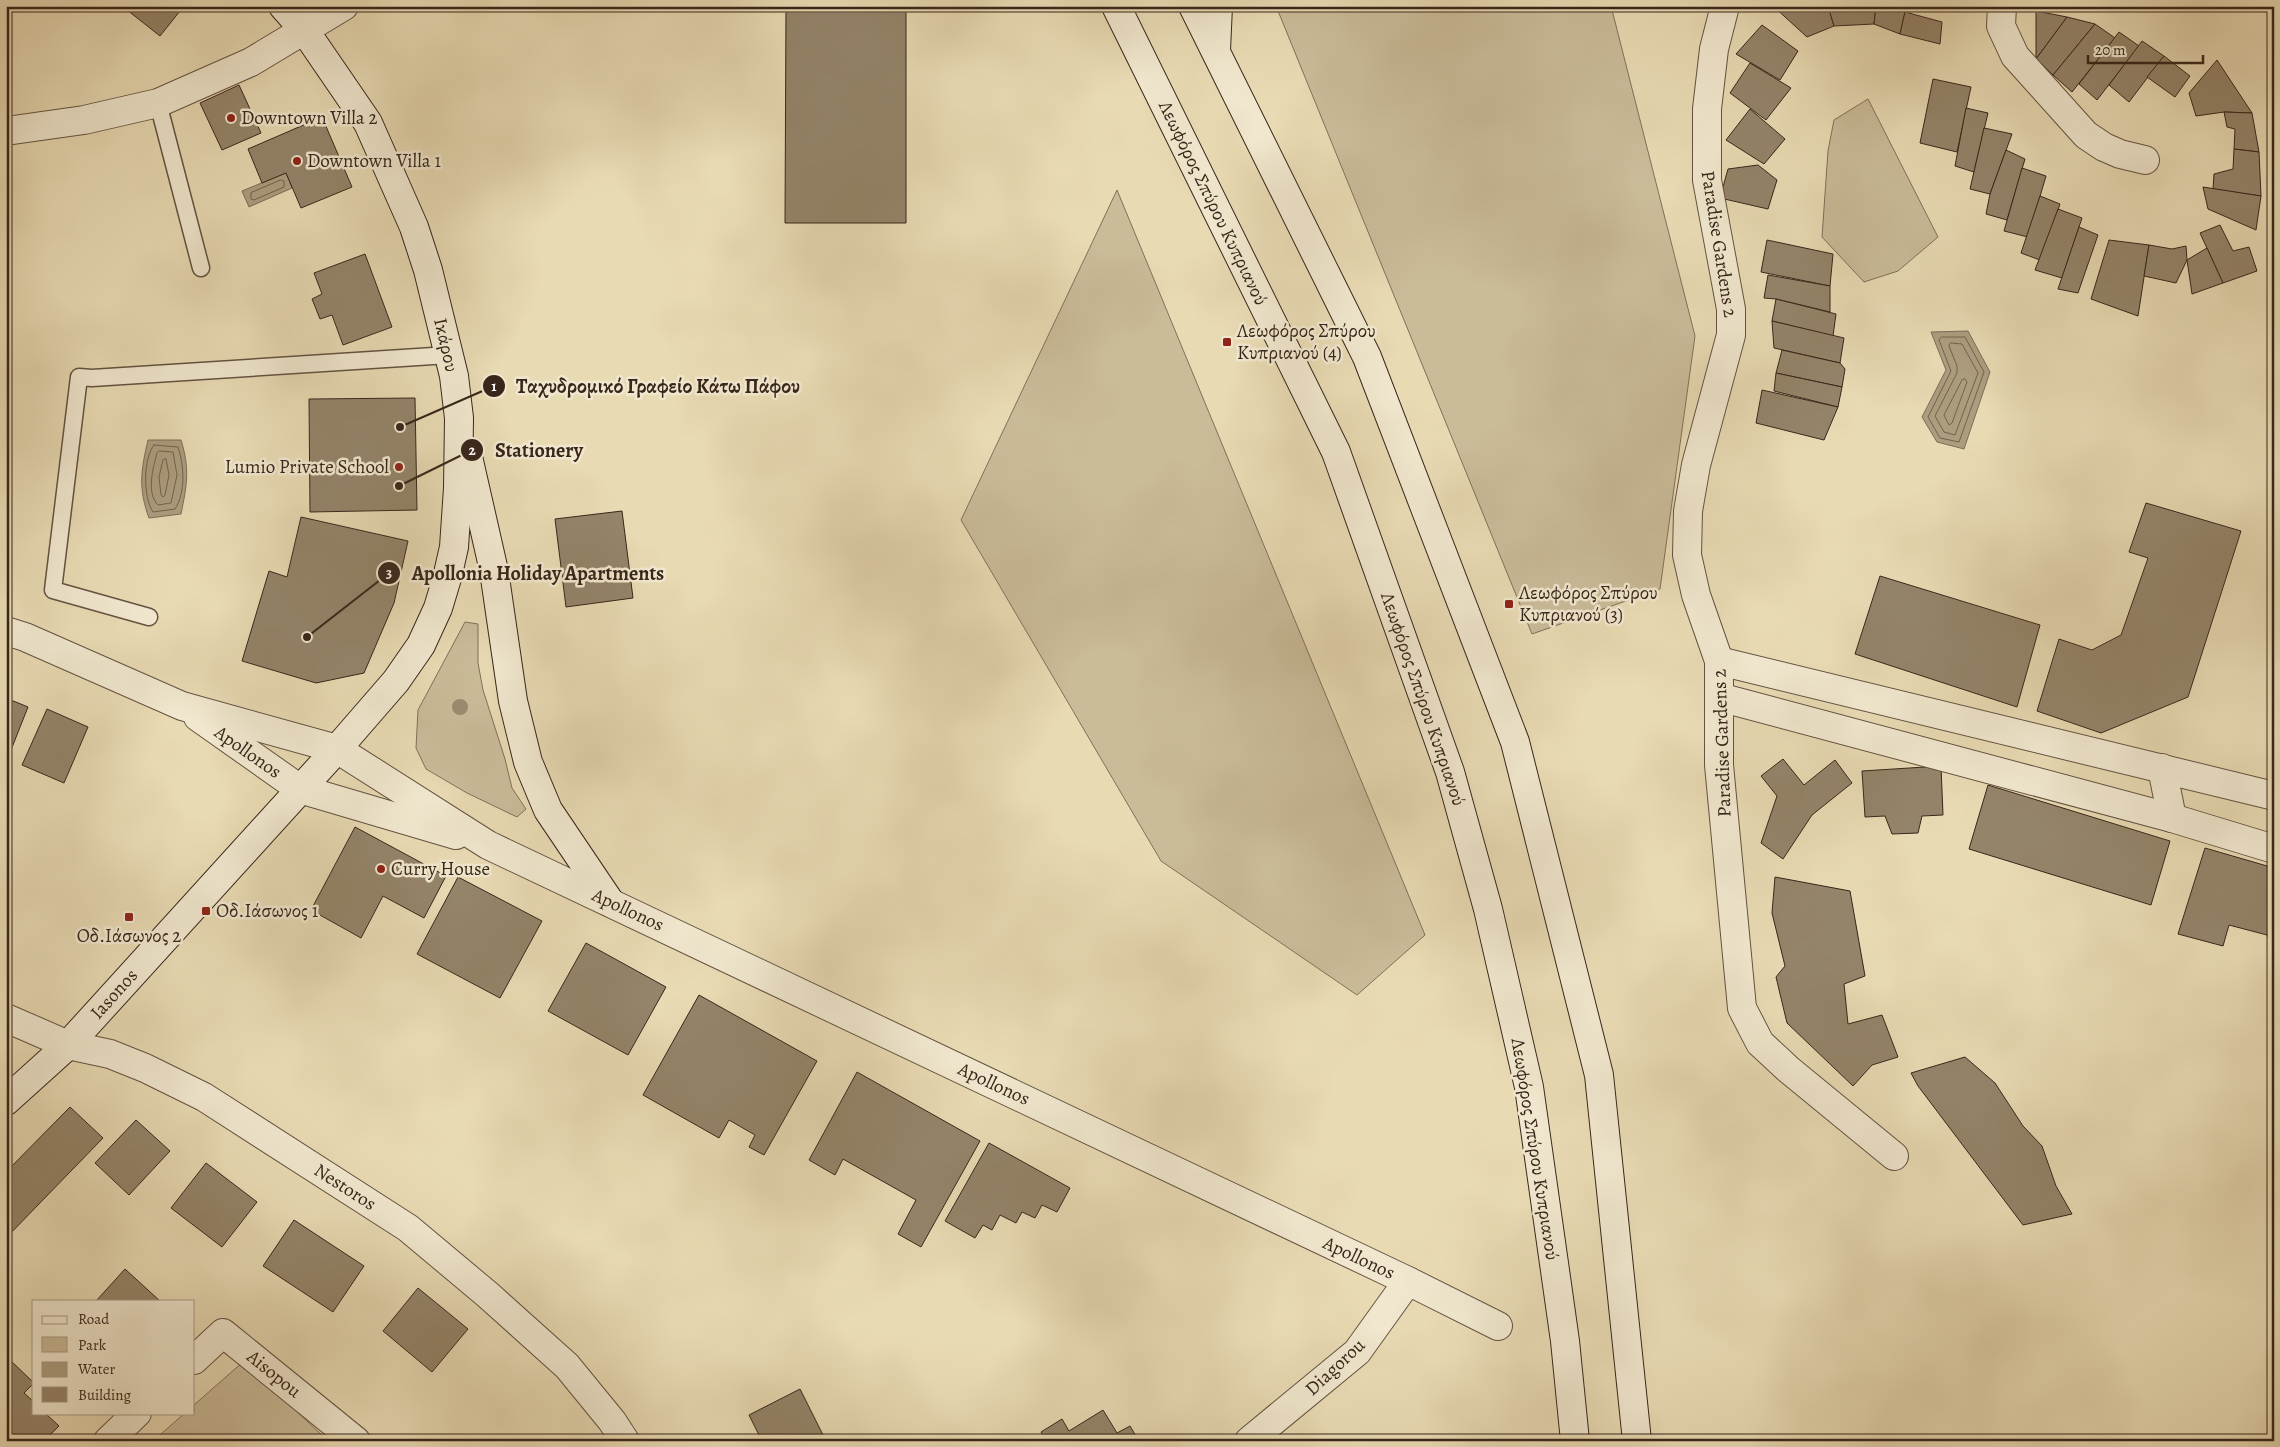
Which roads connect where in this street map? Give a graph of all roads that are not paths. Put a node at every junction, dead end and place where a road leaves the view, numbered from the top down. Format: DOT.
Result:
graph roads {
  1 [pos="283,6"];
  2 [pos="344,6"];
  3 [pos="1116,6"];
  4 [pos="1193,6"];
  5 [pos="1218,6"];
  6 [pos="1725,6"];
  7 [pos="2002,6"];
  8 [pos="305,31"];
  9 [pos="1216,51"];
  10 [pos="158,103"];
  11 [pos="6,131"];
  12 [pos="2145,160"];
  13 [pos="201,268"];
  14 [pos="450,355"];
  15 [pos="459,418"];
  16 [pos="149,617"];
  17 [pos="6,631"];
  18 [pos="1719,661"];
  19 [pos="1719,697"];
  20 [pos="182,706"];
  21 [pos="337,750"];
  22 [pos="2162,768"];
  23 [pos="300,788"];
  24 [pos="2274,796"];
  25 [pos="2172,818"];
  26 [pos="488,845"];
  27 [pos="2274,849"];
  28 [pos="610,902"];
  29 [pos="6,1018"];
  30 [pos="68,1045"];
  31 [pos="6,1101"];
  32 [pos="1894,1156"];
  33 [pos="1408,1281"];
  34 [pos="1498,1326"];
  35 [pos="195,1359"];
  36 [pos="136,1414"];
  37 [pos="108,1441"];
  38 [pos="356,1441"];
  39 [pos="625,1441"];
  40 [pos="1249,1441"];
  41 [pos="1575,1441"];
  42 [pos="1637,1441"];
  1 -- 8 [label="street, Ικάρου"];
  2 -- 8 [label="street"];
  3 -- 41 [label="street, Λεωφόρος Σπύρου Κυπριανού"];
  4 -- 9 [label="street"];
  5 -- 9 [label="street"];
  6 -- 18 [label="street, Paradise Gardens 2"];
  7 -- 12 [label="street"];
  8 -- 10 [label="street"];
  8 -- 14 [label="street, Ικάρου"];
  9 -- 42 [label="street"];
  10 -- 11 [label="street"];
  10 -- 13 [label="lane"];
  14 -- 15 [label="street, Ικάρου"];
  14 -- 16 [label="lane"];
  15 -- 21 [label="street, Ικάρου"];
  15 -- 28 [label="street"];
  17 -- 20 [label="street, Apollonos"];
  18 -- 19 [label="street, Paradise Gardens 2"];
  18 -- 22 [label="street"];
  19 -- 25 [label="street"];
  19 -- 32 [label="street, Paradise Gardens 2"];
  20 -- 21 [label="street, Apollonos"];
  20 -- 23 [label="street, Apollonos"];
  21 -- 23 [label="street, Iasonos"];
  21 -- 26 [label="street, Apollonos"];
  22 -- 24 [label="street"];
  22 -- 25 [label="street"];
  23 -- 26 [label="street, Apollonos"];
  23 -- 30 [label="street, Iasonos"];
  25 -- 27 [label="street"];
  26 -- 28 [label="street, Apollonos"];
  28 -- 33 [label="street, Apollonos"];
  29 -- 30 [label="street, Nestoros"];
  30 -- 31 [label="street, Iasonos"];
  30 -- 39 [label="street, Nestoros"];
  33 -- 34 [label="street, Apollonos"];
  33 -- 40 [label="street, Diagorou"];
  35 -- 38 [label="street, Aisopou"];
  36 -- 37 [label="street"];
}
